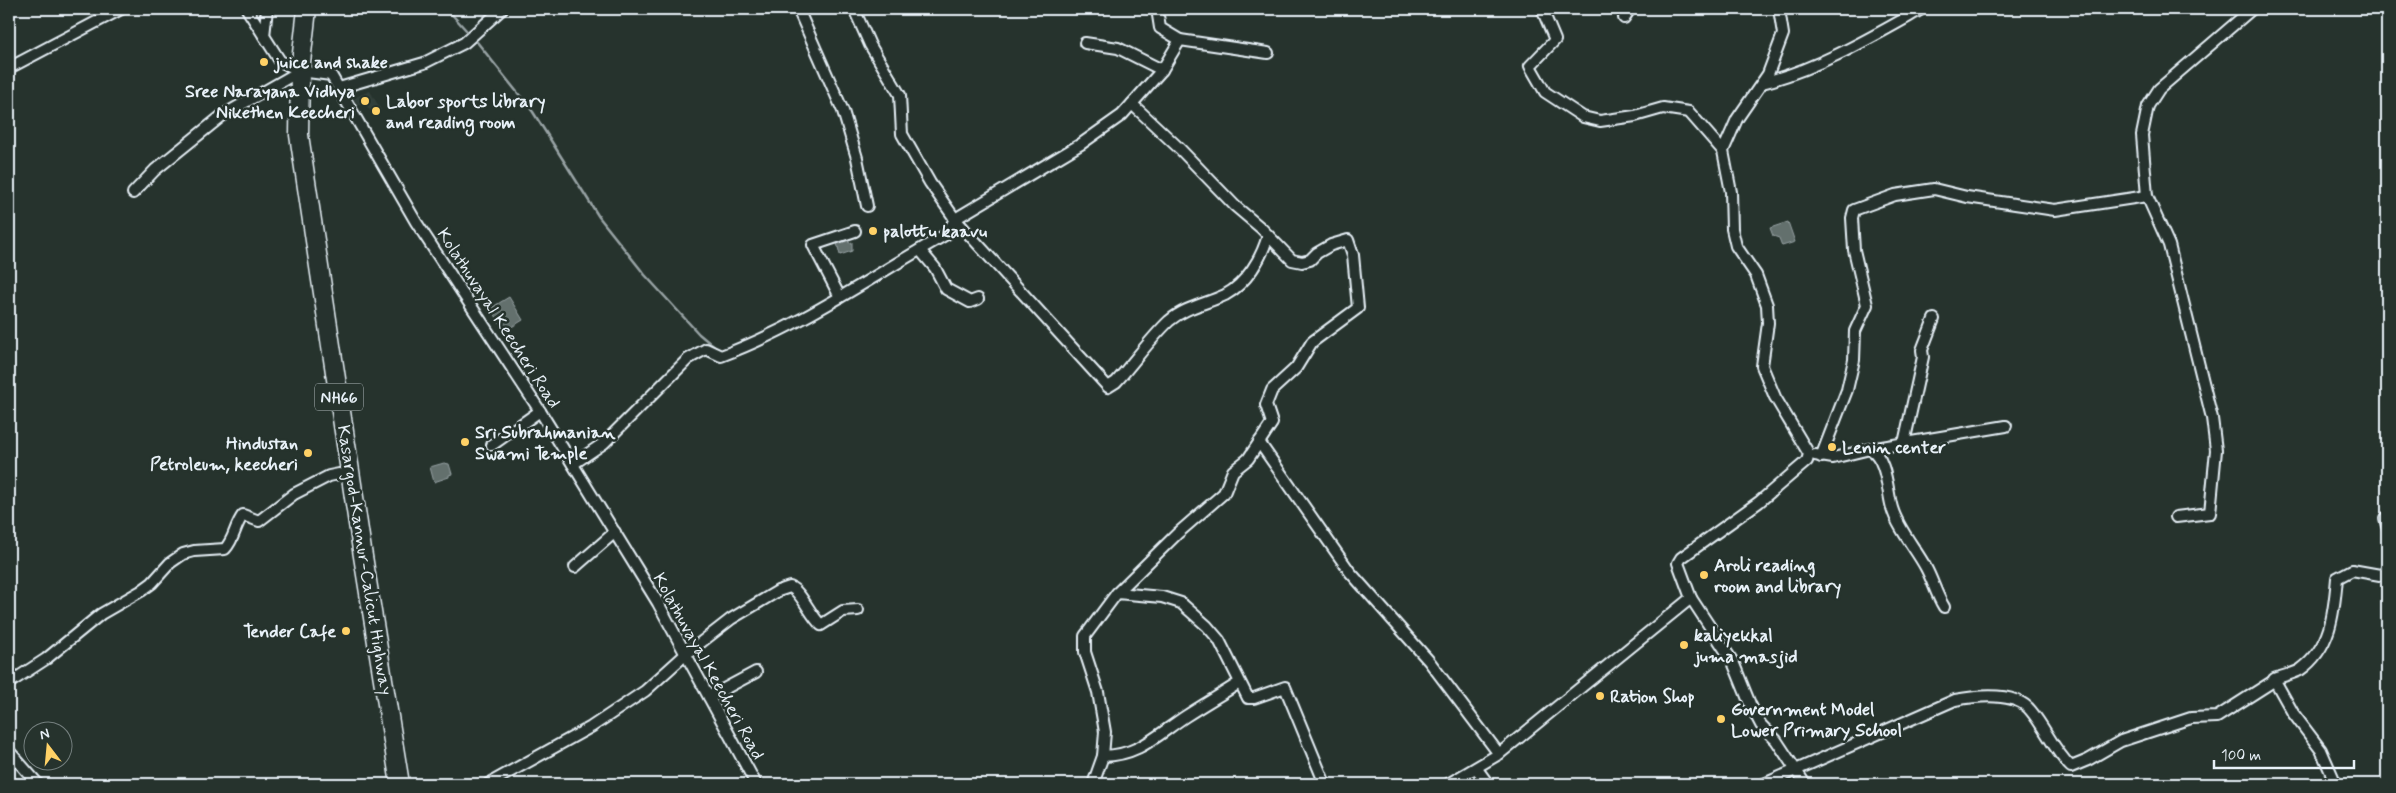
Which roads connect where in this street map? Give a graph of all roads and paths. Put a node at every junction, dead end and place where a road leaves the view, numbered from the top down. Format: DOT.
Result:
graph roads {
  1 [pos="121,9"];
  2 [pos="247,9"];
  3 [pos="267,9"];
  4 [pos="308,9"];
  5 [pos="502,9"];
  6 [pos="798,9"];
  7 [pos="854,9"];
  8 [pos="1157,9"];
  9 [pos="1542,9"];
  10 [pos="1630,9"];
  11 [pos="1779,9"];
  12 [pos="1922,9"];
  13 [pos="2252,9"];
  14 [pos="1624,18"];
  15 [pos="264,36"];
  16 [pos="1180,40"];
  17 [pos="1086,43"];
  18 [pos="1268,53"];
  19 [pos="9,68"];
  20 [pos="1162,70"];
  21 [pos="300,71"];
  22 [pos="1762,83"];
  23 [pos="339,88"];
  24 [pos="1132,104"];
  25 [pos="1723,151"];
  26 [pos="133,193"];
  27 [pos="2147,196"];
  28 [pos="867,206"];
  29 [pos="955,218"];
  30 [pos="855,231"];
  31 [pos="1268,235"];
  32 [pos="920,250"];
  33 [pos="840,297"];
  34 [pos="978,299"];
  35 [pos="1934,319"];
  36 [pos="540,411"];
  37 [pos="2006,426"];
  38 [pos="1260,442"];
  39 [pos="1904,443"];
  40 [pos="492,445"];
  41 [pos="1870,449"];
  42 [pos="1809,454"];
  43 [pos="1821,457"];
  44 [pos="573,464"];
  45 [pos="351,477"];
  46 [pos="2176,518"];
  47 [pos="615,532"];
  48 [pos="575,567"];
  49 [pos="2387,572"];
  50 [pos="1117,593"];
  51 [pos="1691,598"];
  52 [pos="1944,607"];
  53 [pos="858,610"];
  54 [pos="686,654"];
  55 [pos="756,672"];
  56 [pos="2274,680"];
  57 [pos="9,683"];
  58 [pos="1239,683"];
  59 [pos="709,697"];
  60 [pos="9,751"];
  61 [pos="1500,754"];
  62 [pos="1103,756"];
  63 [pos="1477,768"];
  64 [pos="1794,769"];
  65 [pos="38,784"];
  66 [pos="400,784"];
  67 [pos="488,784"];
  68 [pos="756,784"];
  69 [pos="1093,784"];
  70 [pos="1325,784"];
  71 [pos="1448,784"];
  72 [pos="1488,784"];
  73 [pos="1764,784"];
  74 [pos="1805,784"];
  75 [pos="2336,784"];
  1 -- 19 [label="street"];
  2 -- 15 [label="street, Kolathuvayal Keecheri Road"];
  3 -- 15 [label="street"];
  4 -- 21 [label="highway, Kasargod-Kannur-Calicut Highway / NH66"];
  5 -- 23 [label="street"];
  6 -- 28 [label="street"];
  7 -- 29 [label="street"];
  8 -- 16 [label="street"];
  9 -- 25 [label="street"];
  10 -- 14 [label="street"];
  11 -- 22 [label="street"];
  12 -- 22 [label="street"];
  13 -- 27 [label="street"];
  15 -- 21 [label="street, Kolathuvayal Keecheri Road"];
  16 -- 18 [label="street"];
  16 -- 20 [label="street"];
  17 -- 20 [label="street"];
  20 -- 24 [label="street"];
  21 -- 23 [label="street, Kolathuvayal Keecheri Road"];
  21 -- 26 [label="street"];
  21 -- 45 [label="highway, Kasargod-Kannur-Calicut Highway / NH66"];
  22 -- 25 [label="street"];
  23 -- 36 [label="street, Kolathuvayal Keecheri Road"];
  24 -- 29 [label="street"];
  24 -- 31 [label="street"];
  25 -- 42 [label="street"];
  27 -- 43 [label="street"];
  27 -- 46 [label="street"];
  29 -- 31 [label="street"];
  29 -- 32 [label="street"];
  30 -- 33 [label="street"];
  31 -- 38 [label="street"];
  32 -- 33 [label="street"];
  32 -- 34 [label="street"];
  33 -- 44 [label="street"];
  35 -- 39 [label="street"];
  36 -- 40 [label="street"];
  36 -- 44 [label="street, Kolathuvayal Keecheri Road"];
  37 -- 39 [label="street"];
  38 -- 50 [label="street"];
  38 -- 61 [label="street"];
  39 -- 41 [label="street"];
  41 -- 43 [label="street"];
  41 -- 52 [label="street"];
  42 -- 43 [label="street"];
  42 -- 51 [label="street"];
  44 -- 47 [label="street, Kolathuvayal Keecheri Road"];
  45 -- 57 [label="street"];
  45 -- 66 [label="highway, Kasargod-Kannur-Calicut Highway / NH66"];
  47 -- 48 [label="street"];
  47 -- 54 [label="street, Kolathuvayal Keecheri Road"];
  49 -- 56 [label="street"];
  50 -- 58 [label="street"];
  50 -- 62 [label="street"];
  51 -- 61 [label="street"];
  51 -- 64 [label="street"];
  53 -- 54 [label="street"];
  54 -- 59 [label="street, Kolathuvayal Keecheri Road"];
  54 -- 67 [label="street"];
  55 -- 59 [label="street"];
  56 -- 64 [label="street"];
  56 -- 75 [label="street"];
  58 -- 62 [label="street"];
  58 -- 70 [label="street"];
  59 -- 68 [label="street, Kolathuvayal Keecheri Road"];
  60 -- 65 [label="street"];
  61 -- 63 [label="street"];
  62 -- 69 [label="street"];
  63 -- 71 [label="street"];
  63 -- 72 [label="street"];
  64 -- 73 [label="street"];
  64 -- 74 [label="street"];
}
